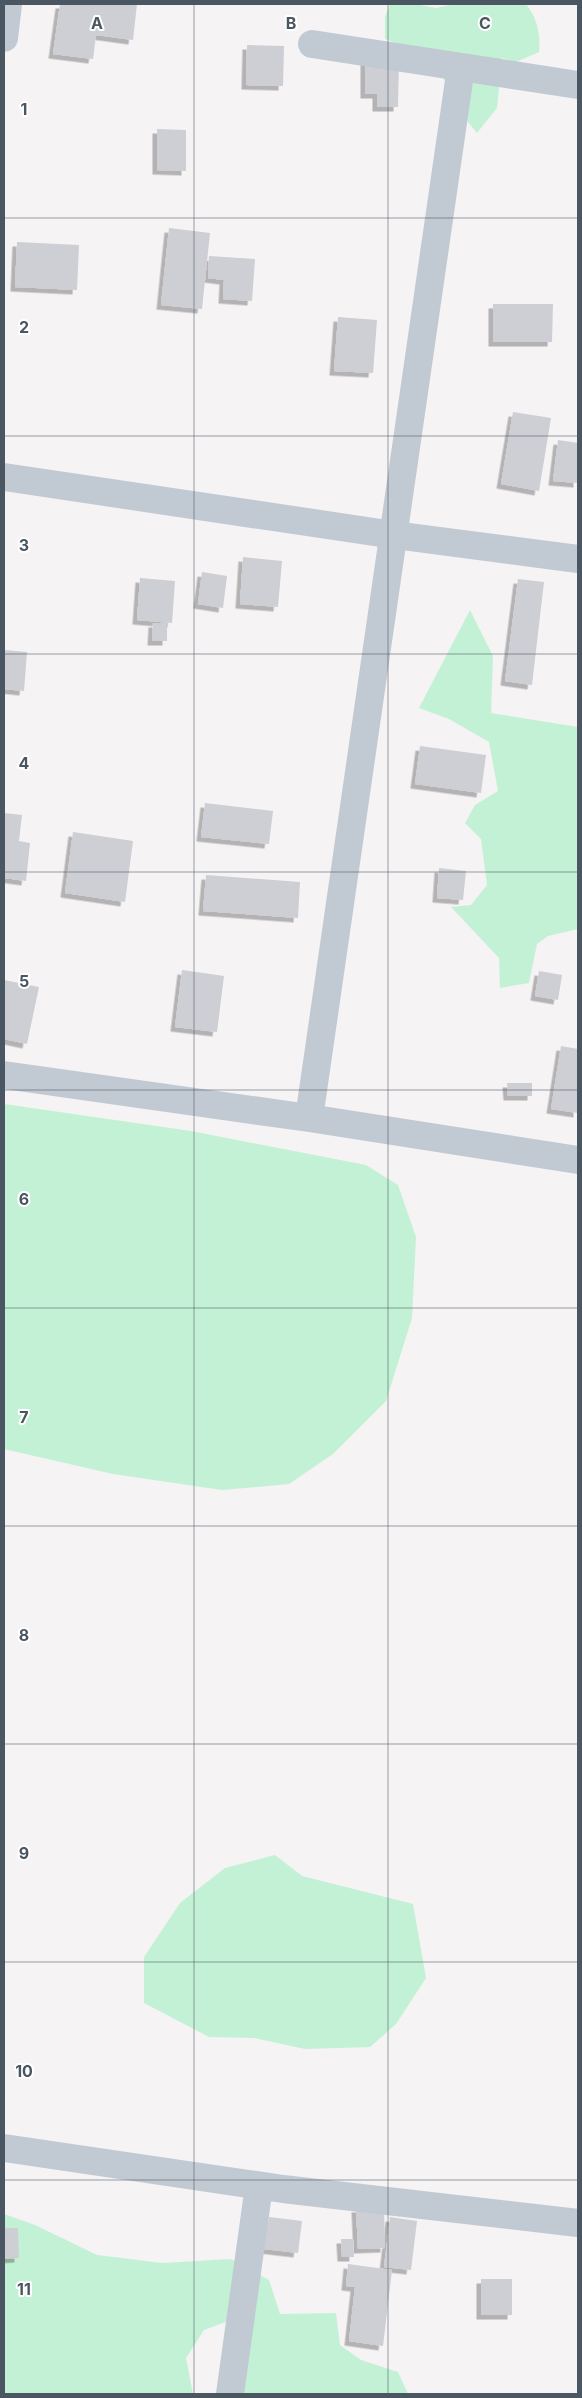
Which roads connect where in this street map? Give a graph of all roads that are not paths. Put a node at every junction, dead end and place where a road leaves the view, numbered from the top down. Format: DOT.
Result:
graph roads {
  1 [pos="8,4"];
  2 [pos="4,38"];
  3 [pos="312,44"];
  4 [pos="461,67"];
  5 [pos="578,85"];
  6 [pos="4,477"];
  7 [pos="394,535"];
  8 [pos="578,559"];
  9 [pos="4,1075"];
  10 [pos="309,1118"];
  11 [pos="578,1160"];
  12 [pos="4,2148"];
  13 [pos="259,2186"];
  14 [pos="578,2223"];
  15 [pos="230,2394"];
  1 -- 2 [label="street"];
  3 -- 4 [label="street"];
  4 -- 5 [label="street"];
  4 -- 7 [label="street"];
  6 -- 7 [label="street"];
  7 -- 8 [label="street"];
  7 -- 10 [label="street"];
  9 -- 10 [label="street"];
  10 -- 11 [label="street"];
  12 -- 13 [label="street"];
  13 -- 14 [label="street"];
  13 -- 15 [label="street"];
}
